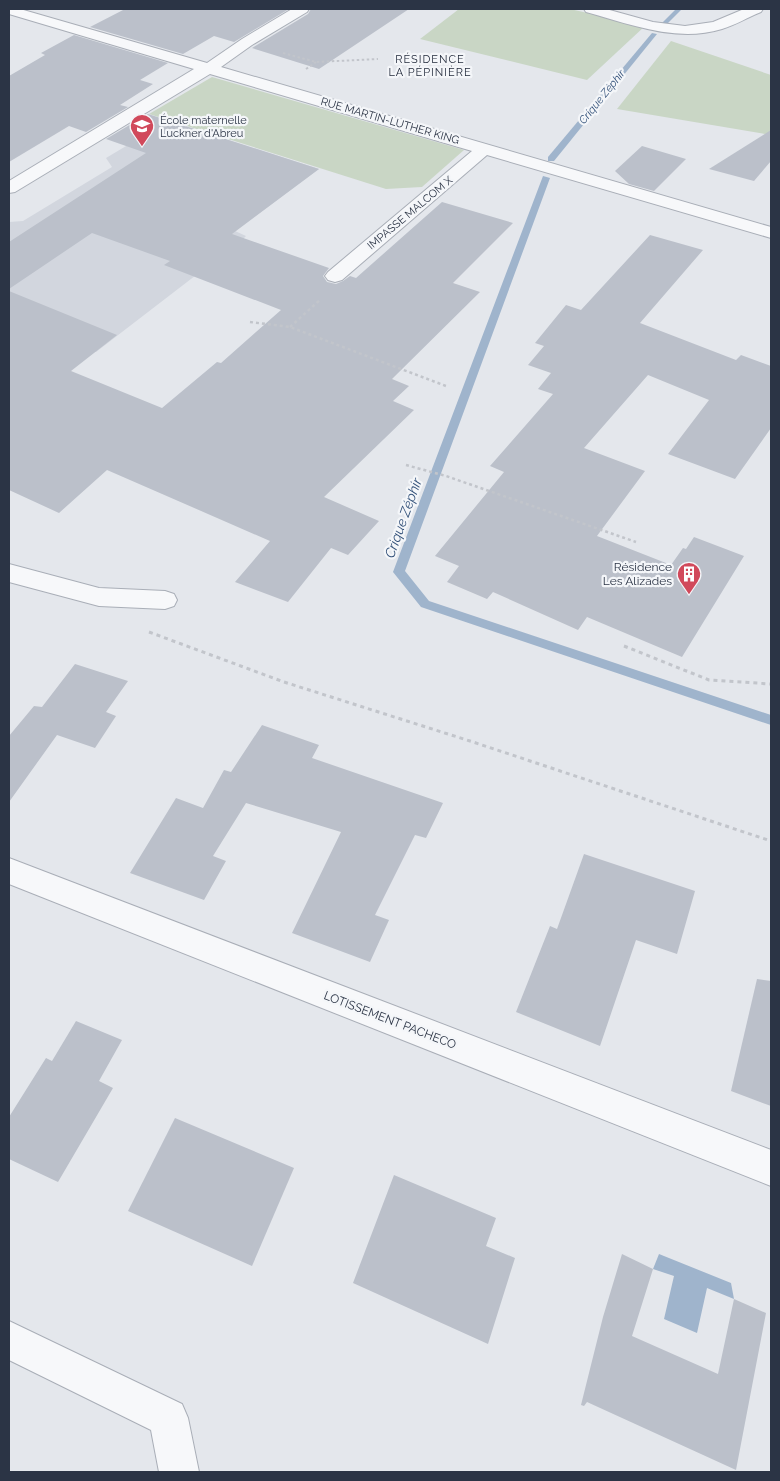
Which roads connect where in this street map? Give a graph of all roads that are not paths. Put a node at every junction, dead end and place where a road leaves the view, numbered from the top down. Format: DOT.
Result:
graph roads {
  1 [pos="302,9"];
  2 [pos="591,9"];
  3 [pos="756,9"];
  4 [pos="9,10"];
  5 [pos="210,68"];
  6 [pos="485,148"];
  7 [pos="9,188"];
  8 [pos="771,233"];
  9 [pos="335,276"];
  10 [pos="9,574"];
  11 [pos="166,600"];
  12 [pos="9,871"];
  13 [pos="771,1168"];
  14 [pos="9,1340"];
  15 [pos="180,1472"];
  1 -- 5 [label="street"];
  2 -- 3 [label="street"];
  4 -- 5 [label="street, RUE MARTIN-LUTHER KING"];
  5 -- 6 [label="street, RUE MARTIN-LUTHER KING"];
  5 -- 7 [label="street"];
  6 -- 8 [label="street, RUE MARTIN-LUTHER KING"];
  6 -- 9 [label="street, IMPASSE MALCOM X"];
  10 -- 11 [label="street"];
  12 -- 13 [label="street, LOTISSEMENT PACHECO"];
  14 -- 15 [label="street"];
}
